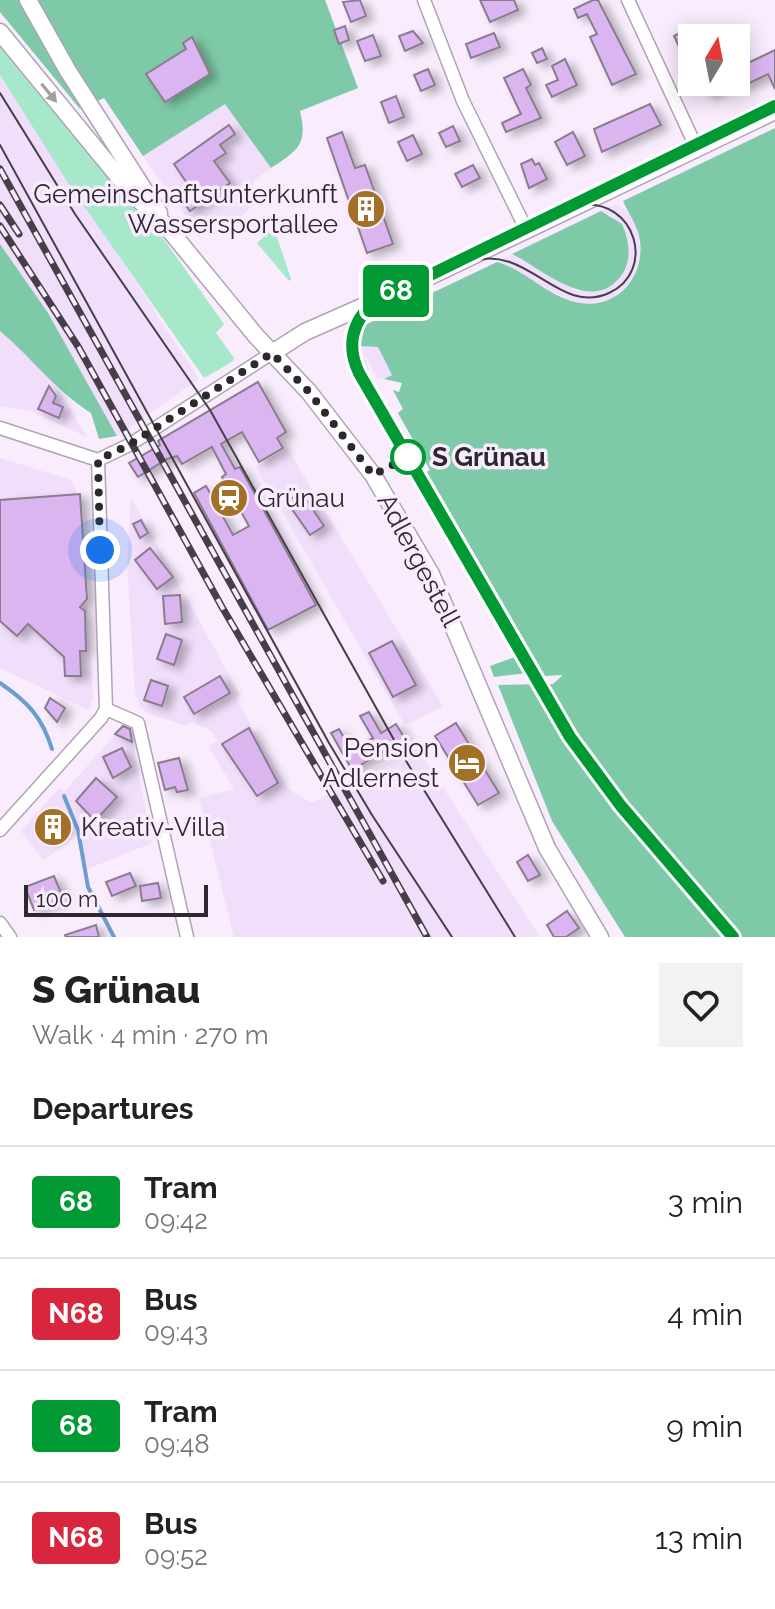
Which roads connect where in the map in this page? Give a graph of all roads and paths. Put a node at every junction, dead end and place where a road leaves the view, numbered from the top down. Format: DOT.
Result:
graph roads {
  1 [pos="28,0"];
  2 [pos="424,0"];
  3 [pos="628,0"];
  4 [pos="0,32"];
  5 [pos="775,111"];
  6 [pos="697,149"];
  7 [pos="167,227"];
  8 [pos="527,231"];
  9 [pos="272,353"];
  10 [pos="0,428"];
  11 [pos="98,460"];
  12 [pos="106,709"];
  13 [pos="0,830"];
  14 [pos="0,923"];
  15 [pos="10,937"];
  16 [pos="187,937"];
  17 [pos="600,937"];
  1 -- 7 [label="main road, Adlergestell"];
  2 -- 8 [label="street"];
  3 -- 6 [label="street"];
  4 -- 7 [label="main road, Adlergestell, one-way"];
  5 -- 6 [label="main road"];
  6 -- 8 [label="main road"];
  7 -- 9 [label="main road, Adlergestell"];
  8 -- 9 [label="main road"];
  9 -- 11 [label="street"];
  9 -- 17 [label="main road, Adlergestell"];
  10 -- 11 [label="street"];
  11 -- 12 [label="street"];
  12 -- 13 [label="street"];
  12 -- 16 [label="street"];
  14 -- 15 [label="street"];
}
